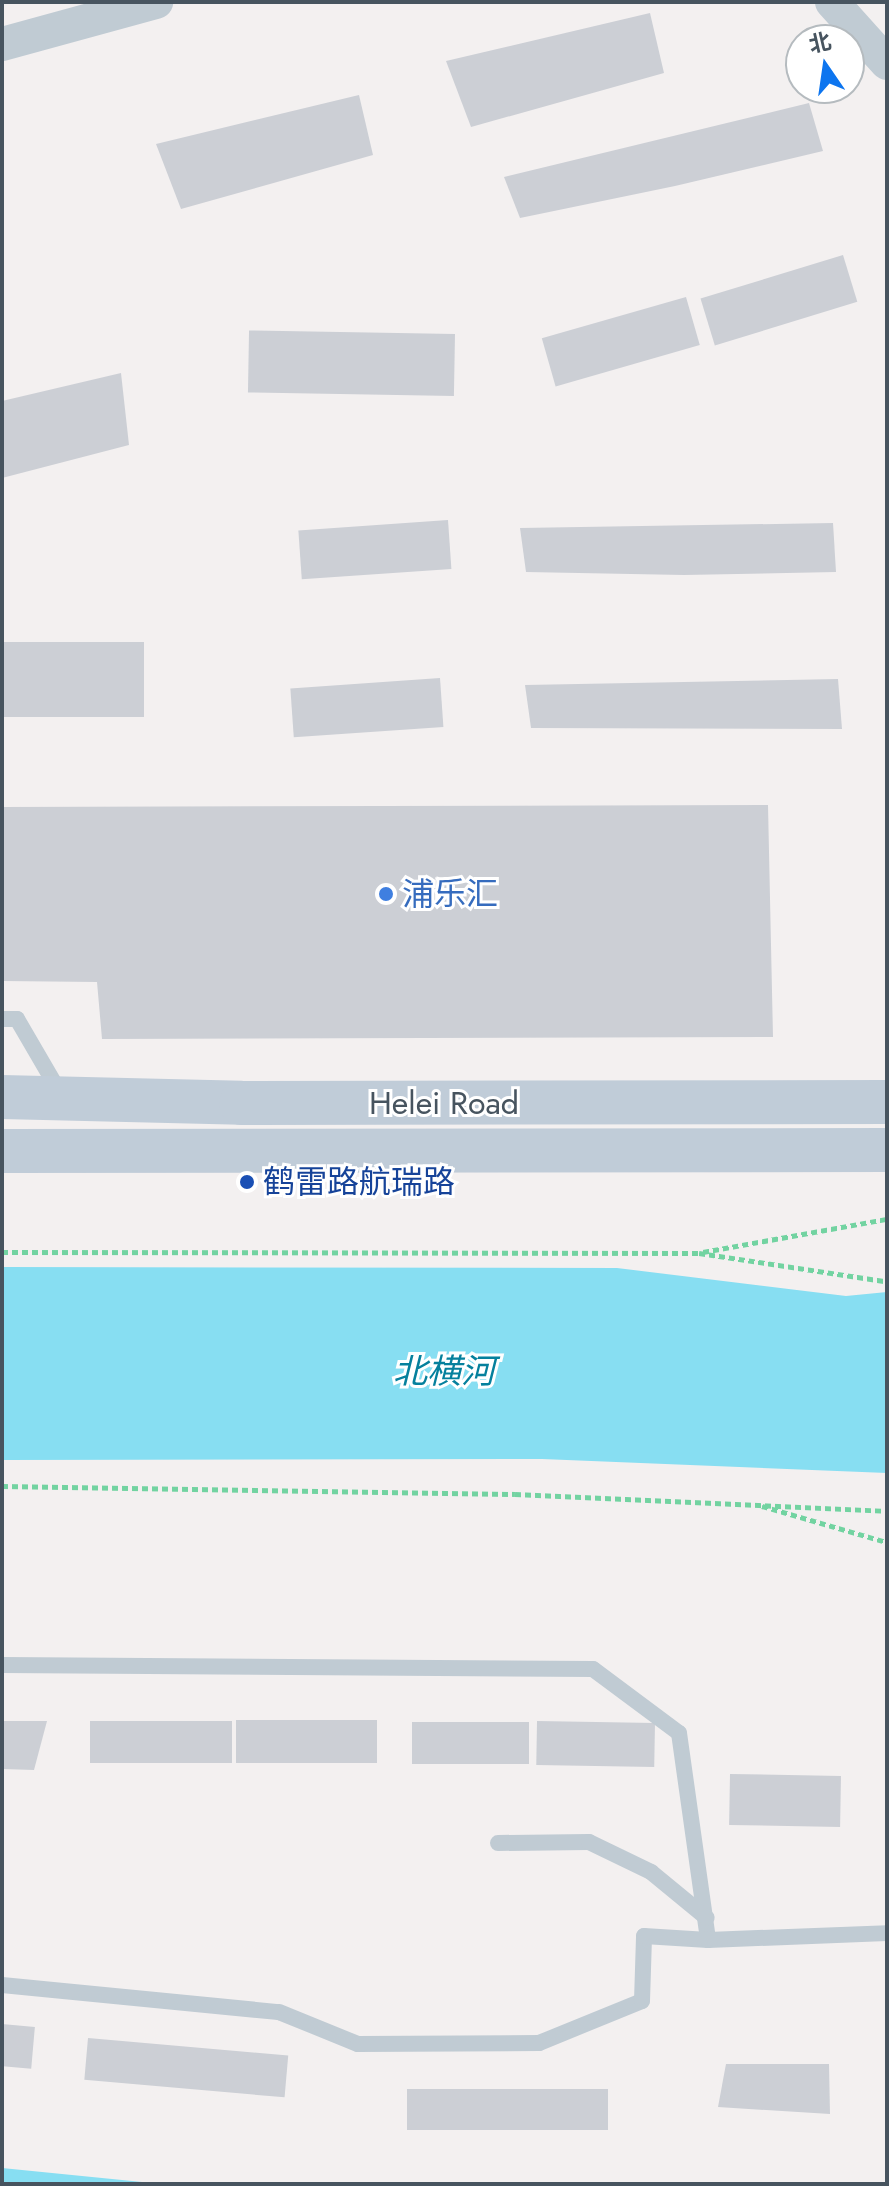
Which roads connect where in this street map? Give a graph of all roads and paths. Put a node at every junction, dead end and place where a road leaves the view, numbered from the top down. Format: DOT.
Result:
graph roads {
  1 [pos="156,2"];
  2 [pos="832,2"];
  3 [pos="2,44"];
  4 [pos="887,63"];
  5 [pos="2,1019"];
  6 [pos="2,1097"];
  7 [pos="63,1098"];
  8 [pos="887,1102"];
  9 [pos="887,1150"];
  10 [pos="2,1151"];
  11 [pos="887,1219"];
  12 [pos="2,1252"];
  13 [pos="699,1253"];
  14 [pos="884,1281"];
  15 [pos="2,1486"];
  16 [pos="753,1503"];
  17 [pos="887,1511"];
  18 [pos="887,1542"];
  19 [pos="2,1665"];
  20 [pos="498,1843"];
  21 [pos="707,1918"];
  22 [pos="887,1933"];
  23 [pos="708,1940"];
  24 [pos="2,1985"];
  1 -- 3 [label="street"];
  2 -- 4 [label="street"];
  5 -- 7 [label="lane"];
  6 -- 7 [label="street, Helei Road"];
  7 -- 8 [label="street, Helei Road"];
  9 -- 10 [label="street"];
  11 -- 13 [label="path"];
  12 -- 13 [label="path"];
  13 -- 14 [label="path"];
  15 -- 16 [label="path"];
  16 -- 17 [label="path"];
  16 -- 18 [label="path"];
  19 -- 21 [label="lane"];
  20 -- 21 [label="lane"];
  21 -- 23 [label="lane"];
  22 -- 23 [label="lane"];
  23 -- 24 [label="lane"];
}
